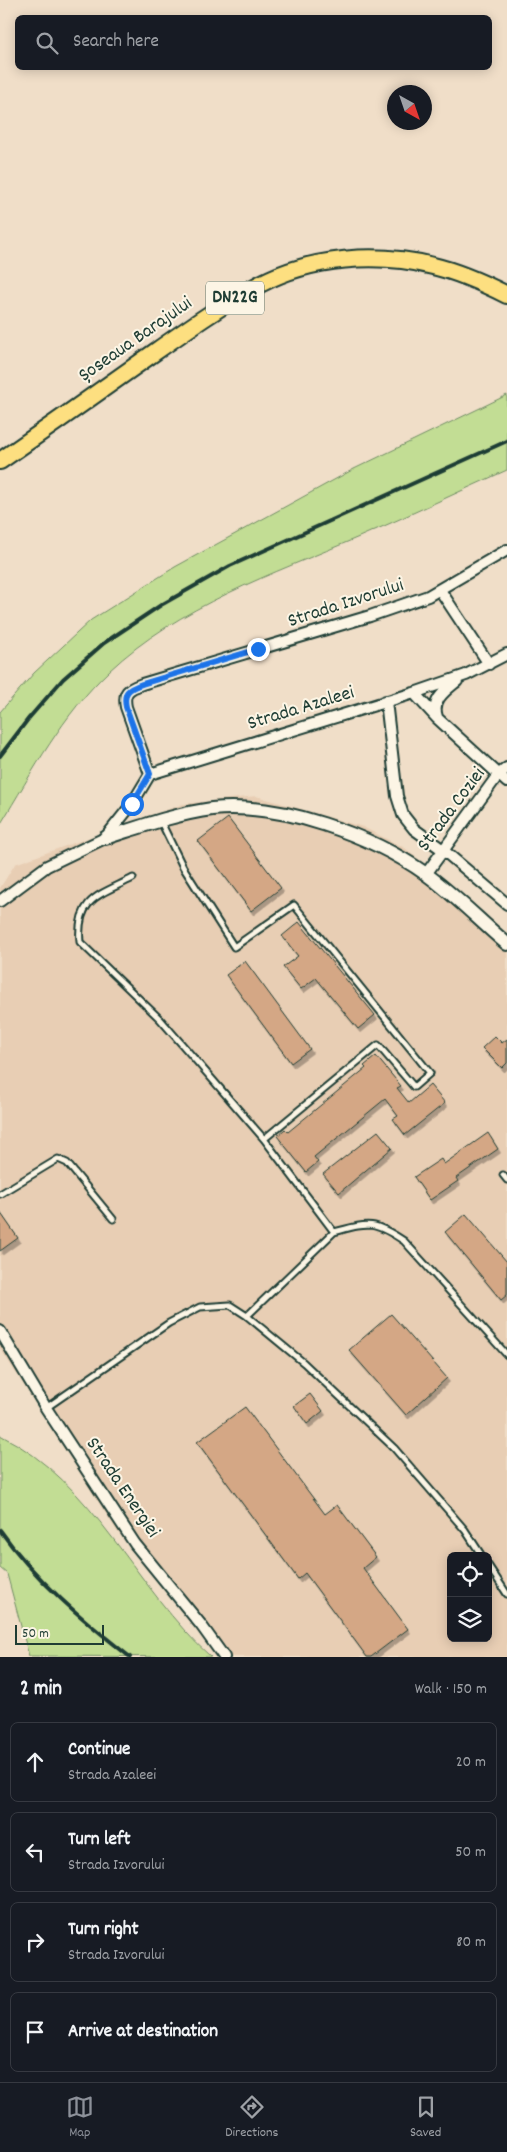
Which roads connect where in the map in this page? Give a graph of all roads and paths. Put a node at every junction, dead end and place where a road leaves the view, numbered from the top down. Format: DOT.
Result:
graph roads {
  1 [pos="507,295"];
  2 [pos="0,461"];
  3 [pos="507,550"];
  4 [pos="440,590"];
  5 [pos="507,654"];
  6 [pos="489,664"];
  7 [pos="466,675"];
  8 [pos="414,693"];
  9 [pos="386,701"];
  10 [pos="437,718"];
  11 [pos="503,772"];
  12 [pos="150,774"];
  13 [pos="507,782"];
  14 [pos="160,820"];
  15 [pos="105,838"];
  16 [pos="443,850"];
  17 [pos="426,874"];
  18 [pos="134,878"];
  19 [pos="0,901"];
  20 [pos="507,904"];
  21 [pos="507,944"];
  22 [pos="264,1139"];
  23 [pos="0,1194"];
  24 [pos="113,1219"];
  25 [pos="334,1232"];
  26 [pos="247,1316"];
  27 [pos="0,1331"];
  28 [pos="507,1355"];
  29 [pos="46,1408"];
  30 [pos="479,1552"];
  31 [pos="492,1571"];
  32 [pos="507,1594"];
  33 [pos="224,1657"];
  1 -- 2 [label="highway, Șoseaua Barajului / DN22G"];
  3 -- 4 [label="street, Strada Izvorului"];
  4 -- 6 [label="street"];
  4 -- 12 [label="street, Strada Izvorului"];
  5 -- 6 [label="street"];
  6 -- 7 [label="street"];
  7 -- 8 [label="street, Strada Azaleei"];
  7 -- 10 [label="street"];
  8 -- 9 [label="street, Strada Azaleei"];
  8 -- 10 [label="street"];
  9 -- 12 [label="street, Strada Azaleei"];
  9 -- 16 [label="street"];
  10 -- 11 [label="street"];
  11 -- 13 [label="street"];
  11 -- 16 [label="street, Strada Coziei"];
  12 -- 15 [label="street"];
  14 -- 15 [label="street"];
  14 -- 17 [label="street"];
  14 -- 22 [label="lane"];
  15 -- 19 [label="street"];
  16 -- 17 [label="street, Strada Coziei"];
  16 -- 20 [label="street"];
  17 -- 21 [label="street"];
  18 -- 22 [label="lane"];
  22 -- 25 [label="lane"];
  23 -- 24 [label="lane"];
  25 -- 26 [label="lane"];
  25 -- 28 [label="lane"];
  26 -- 29 [label="lane"];
  26 -- 30 [label="lane"];
  27 -- 29 [label="street, Strada Energiei"];
  29 -- 33 [label="street, Strada Energiei"];
  31 -- 32 [label="lane"];
}
